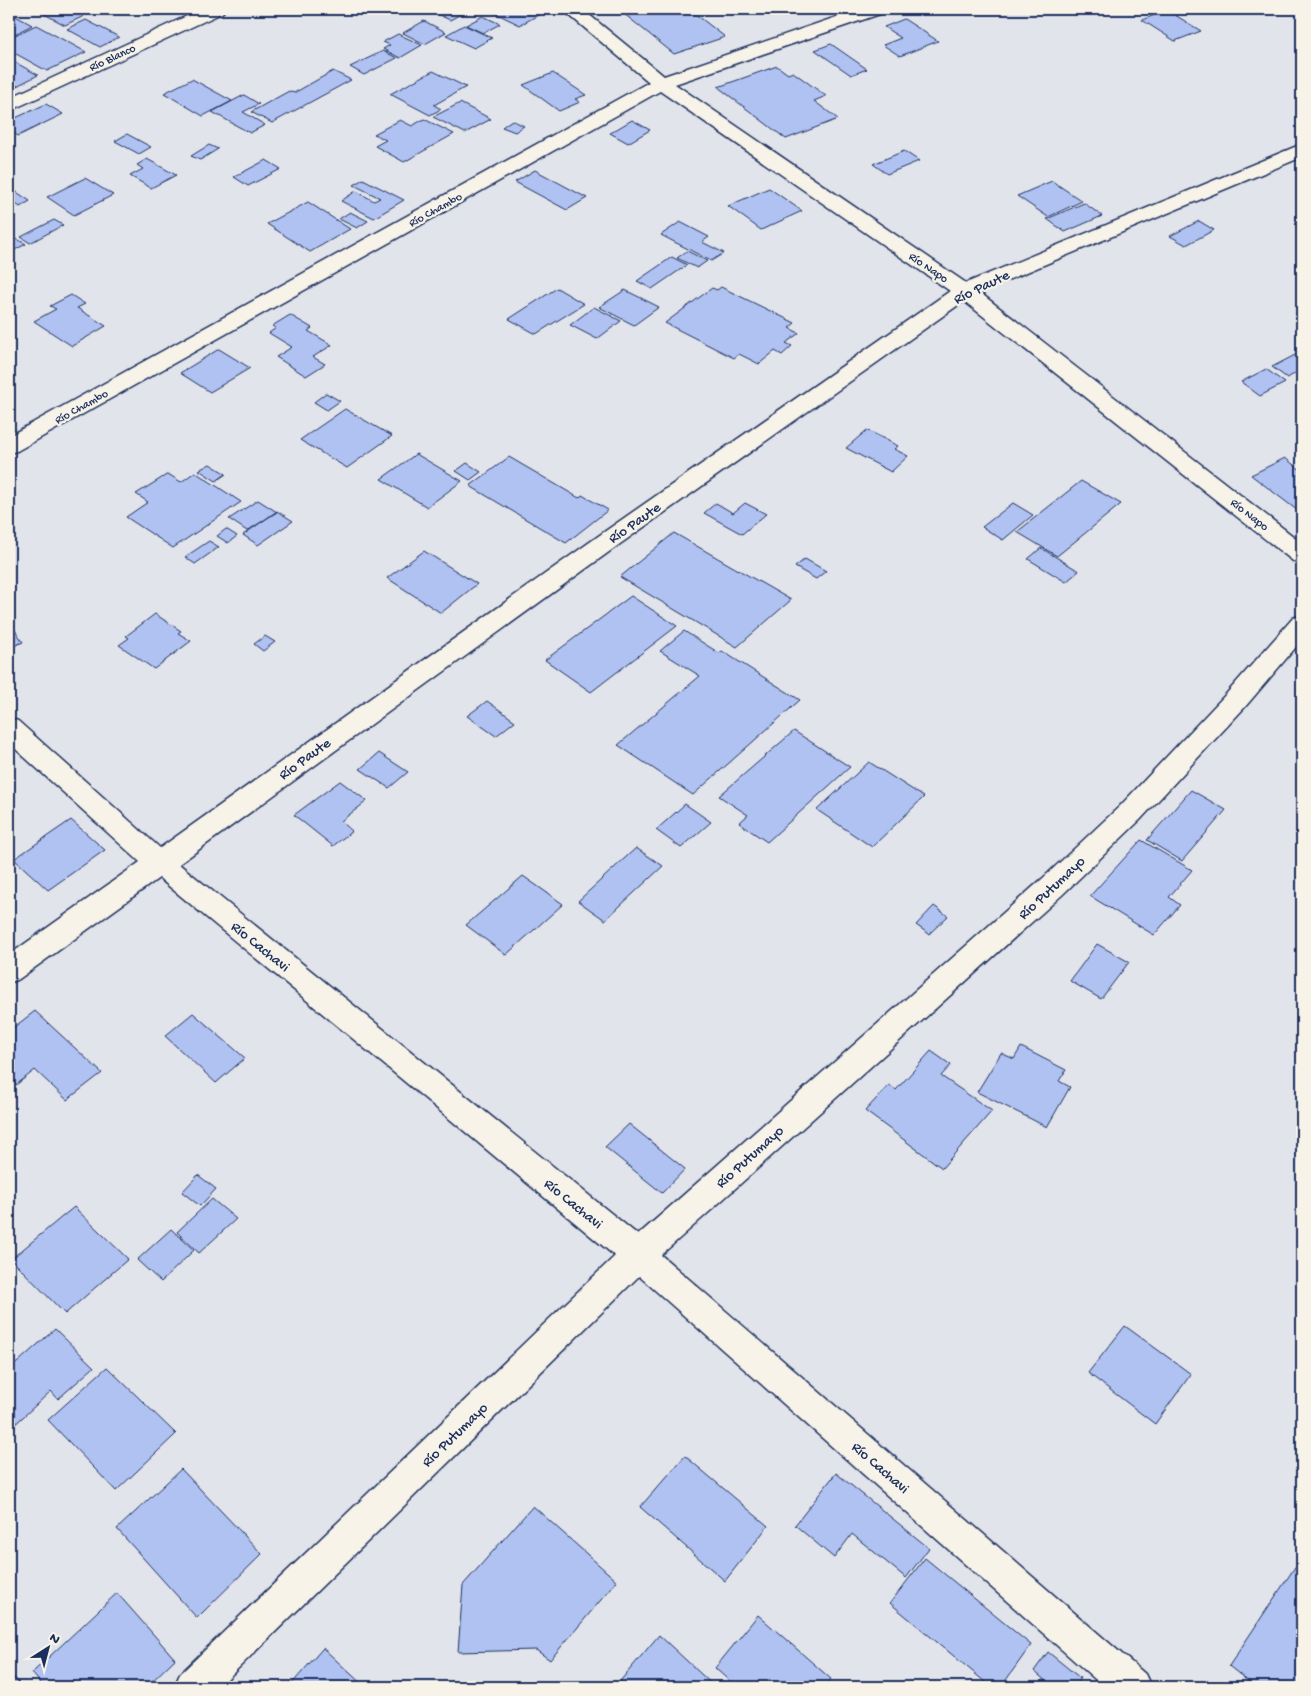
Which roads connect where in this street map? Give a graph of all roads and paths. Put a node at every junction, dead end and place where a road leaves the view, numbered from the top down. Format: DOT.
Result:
graph roads {
  1 [pos="216,9"];
  2 [pos="571,9"];
  3 [pos="877,9"];
  4 [pos="661,84"];
  5 [pos="9,106"];
  6 [pos="1302,150"];
  7 [pos="964,291"];
  8 [pos="9,446"];
  9 [pos="1302,555"];
  10 [pos="1302,624"];
  11 [pos="9,728"];
  12 [pos="158,862"];
  13 [pos="9,971"];
  14 [pos="638,1255"];
  15 [pos="193,1687"];
  16 [pos="1132,1687"];
  1 -- 5 [label="street, Río Blanco"];
  2 -- 4 [label="street, Río Napo"];
  3 -- 4 [label="street, Río Chambo"];
  4 -- 7 [label="street, Río Napo"];
  4 -- 8 [label="street, Río Chambo"];
  6 -- 7 [label="street, Río Paute"];
  7 -- 9 [label="street, Río Napo"];
  7 -- 12 [label="street, Río Paute"];
  10 -- 14 [label="street, Río Putumayo"];
  11 -- 12 [label="street, Río Cachavi"];
  12 -- 13 [label="street, Río Paute"];
  12 -- 14 [label="street, Río Cachavi"];
  14 -- 15 [label="street, Río Putumayo"];
  14 -- 16 [label="street, Río Cachavi"];
}
